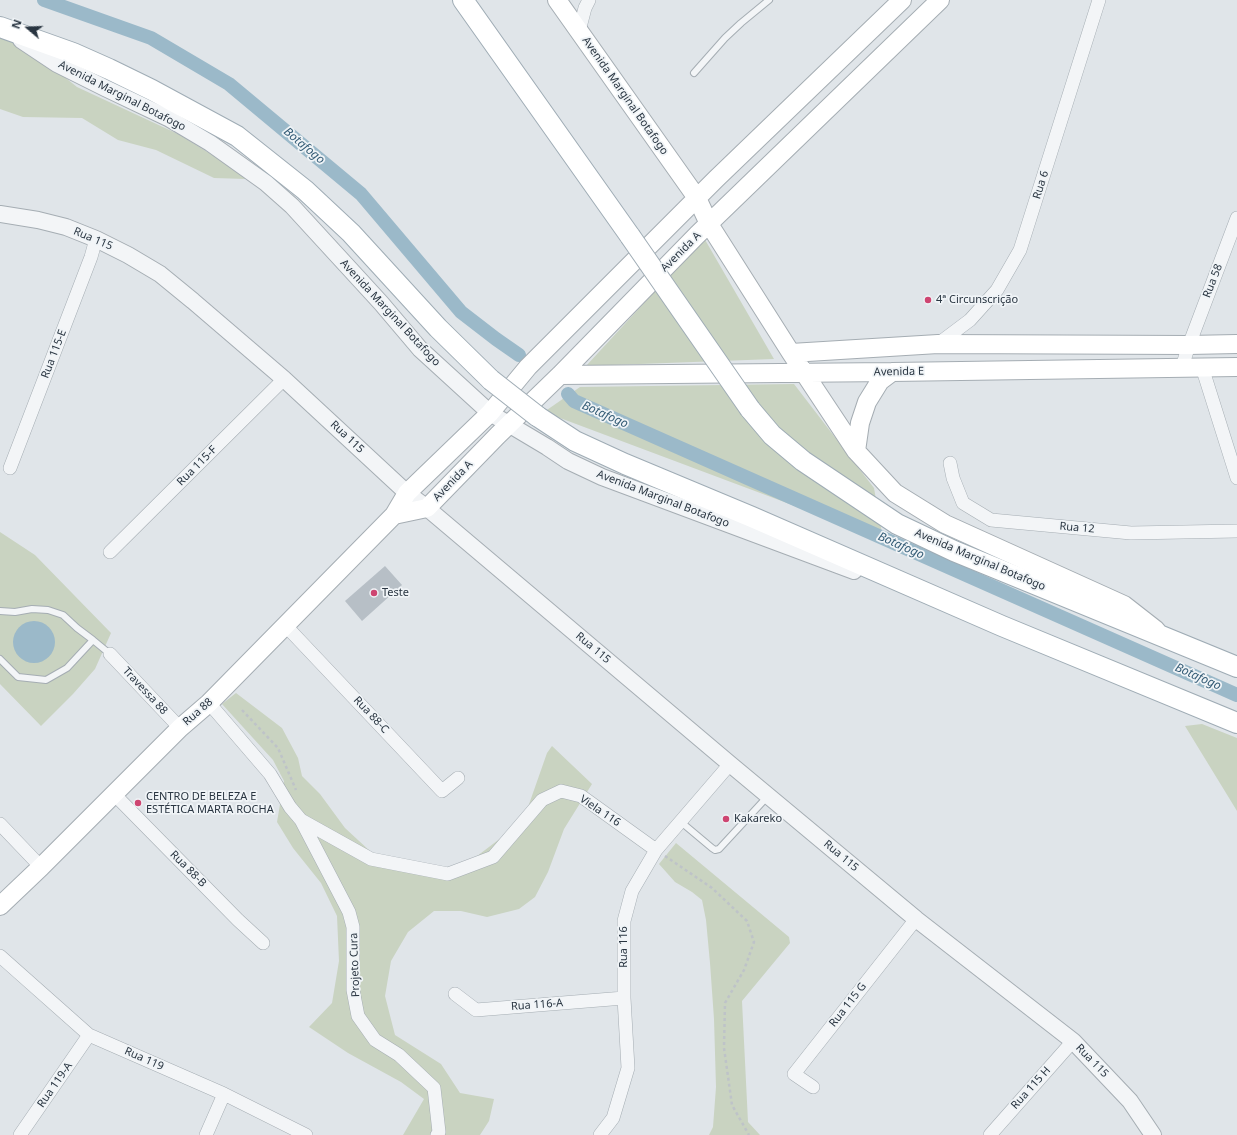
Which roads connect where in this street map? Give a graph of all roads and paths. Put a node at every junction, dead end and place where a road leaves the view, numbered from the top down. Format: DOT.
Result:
graph roads {
  1 [pos="463,0"];
  2 [pos="558,0"];
  3 [pos="589,0"];
  4 [pos="769,0"];
  5 [pos="902,0"];
  6 [pos="940,0"];
  7 [pos="1098,0"];
  8 [pos="3,28"];
  9 [pos="579,31"];
  10 [pos="694,73"];
  11 [pos="697,198"];
  12 [pos="0,214"];
  13 [pos="1237,218"];
  14 [pos="709,224"];
  15 [pos="96,239"];
  16 [pos="938,344"];
  17 [pos="1237,344"];
  18 [pos="1189,345"];
  19 [pos="791,353"];
  20 [pos="1182,367"];
  21 [pos="1202,367"];
  22 [pos="1237,367"];
  23 [pos="892,372"];
  24 [pos="804,373"];
  25 [pos="560,374"];
  26 [pos="284,379"];
  27 [pos="490,413"];
  28 [pos="509,424"];
  29 [pos="856,451"];
  30 [pos="950,463"];
  31 [pos="10,468"];
  32 [pos="1237,478"];
  33 [pos="408,493"];
  34 [pos="427,508"];
  35 [pos="394,515"];
  36 [pos="1237,531"];
  37 [pos="110,552"];
  38 [pos="0,611"];
  39 [pos="285,625"];
  40 [pos="1002,626"];
  41 [pos="1166,637"];
  42 [pos="93,640"];
  43 [pos="110,654"];
  44 [pos="0,659"];
  45 [pos="1237,667"];
  46 [pos="209,703"];
  47 [pos="242,710"];
  48 [pos="1237,723"];
  49 [pos="180,728"];
  50 [pos="730,764"];
  51 [pos="458,778"];
  52 [pos="113,793"];
  53 [pos="298,795"];
  54 [pos="768,796"];
  55 [pos="301,820"];
  56 [pos="681,822"];
  57 [pos="0,824"];
  58 [pos="656,850"];
  59 [pos="493,856"];
  60 [pos="41,867"];
  61 [pos="0,906"];
  62 [pos="916,919"];
  63 [pos="263,943"];
  64 [pos="0,956"];
  65 [pos="455,994"];
  66 [pos="624,998"];
  67 [pos="89,1035"];
  68 [pos="1073,1041"];
  69 [pos="813,1087"];
  70 [pos="224,1094"];
  71 [pos="20,1135"];
  72 [pos="206,1135"];
  73 [pos="306,1135"];
  74 [pos="437,1135"];
  75 [pos="600,1135"];
  76 [pos="749,1135"];
  77 [pos="990,1135"];
  78 [pos="1153,1135"];
  1 -- 41 [label="main road, Avenida Marginal Botafogo, bridge"];
  2 -- 9 [label="main road, Avenida Marginal Botafogo"];
  3 -- 9 [label="street"];
  4 -- 10 [label="lane"];
  5 -- 11 [label="main road, Avenida A"];
  6 -- 14 [label="main road, Avenida A"];
  7 -- 16 [label="street, Rua 6"];
  8 -- 27 [label="street, Avenida Marginal Botafogo"];
  8 -- 40 [label="main road, Avenida Marginal Botafogo, bridge"];
  9 -- 11 [label="main road, Avenida Marginal Botafogo"];
  11 -- 14 [label="main road, Avenida Marginal Botafogo"];
  11 -- 27 [label="main road, Avenida A"];
  12 -- 15 [label="street, Rua 115"];
  13 -- 18 [label="street, Rua 58"];
  14 -- 19 [label="main road, Avenida Marginal Botafogo"];
  14 -- 25 [label="main road, Avenida A"];
  15 -- 26 [label="street, Rua 115"];
  15 -- 31 [label="street, Rua 115-E"];
  16 -- 18 [label="main road"];
  16 -- 19 [label="main road"];
  17 -- 18 [label="main road"];
  18 -- 20 [label="street, Rua 58"];
  19 -- 24 [label="main road, Avenida Marginal Botafogo"];
  20 -- 21 [label="main road, Avenida E"];
  20 -- 23 [label="main road, Avenida E"];
  21 -- 22 [label="main road, Avenida E"];
  21 -- 32 [label="street"];
  23 -- 24 [label="main road, Avenida E"];
  23 -- 29 [label="main road"];
  24 -- 25 [label="main road, Avenida E"];
  24 -- 29 [label="main road, Avenida Marginal Botafogo"];
  25 -- 28 [label="main road, Avenida A"];
  26 -- 33 [label="street, Rua 115"];
  26 -- 37 [label="street, Rua 115-F"];
  27 -- 28 [label="street, Avenida Marginal Botafogo"];
  27 -- 33 [label="main road, Avenida A"];
  28 -- 34 [label="main road, Avenida A"];
  28 -- 40 [label="street, Avenida Marginal Botafogo"];
  29 -- 41 [label="main road, Avenida Marginal Botafogo"];
  30 -- 36 [label="street, Rua 12"];
  33 -- 34 [label="street, Rua 115"];
  33 -- 35 [label="main road, Rua 88"];
  34 -- 35 [label="main road"];
  34 -- 50 [label="street, Rua 115"];
  35 -- 39 [label="main road, Rua 88"];
  38 -- 42 [label="lane"];
  39 -- 46 [label="main road, Rua 88"];
  39 -- 51 [label="street, Rua 88-C"];
  40 -- 48 [label="main road, Avenida Marginal Botafogo"];
  41 -- 45 [label="main road, Avenida Marginal Botafogo"];
  42 -- 43 [label="lane"];
  42 -- 44 [label="lane"];
  43 -- 49 [label="street, Travessa 88"];
  46 -- 49 [label="main road, Rua 88"];
  46 -- 55 [label="street, Projeto Cura"];
  47 -- 53 [label="path"];
  49 -- 52 [label="main road, Rua 88"];
  50 -- 54 [label="street, Rua 115"];
  50 -- 56 [label="street, Rua 116"];
  52 -- 60 [label="main road, Rua 88"];
  52 -- 63 [label="street, Rua 88-B"];
  54 -- 56 [label="lane"];
  54 -- 62 [label="street, Rua 115"];
  55 -- 59 [label="street, Projeto Cura"];
  55 -- 74 [label="street, Projeto Cura"];
  56 -- 58 [label="street, Rua 116"];
  57 -- 60 [label="street"];
  58 -- 59 [label="street, Viela 116"];
  58 -- 66 [label="street, Rua 116"];
  58 -- 76 [label="path"];
  60 -- 61 [label="main road, Rua 88"];
  62 -- 68 [label="street, Rua 115"];
  62 -- 69 [label="street, Rua 115 G"];
  64 -- 67 [label="street, Rua 119"];
  65 -- 66 [label="street, Rua 116-A"];
  66 -- 75 [label="street, Rua 116"];
  67 -- 70 [label="street, Rua 119"];
  67 -- 71 [label="street, Rua 119-A"];
  68 -- 77 [label="street, Rua 115 H"];
  68 -- 78 [label="street, Rua 115"];
  70 -- 72 [label="street"];
  70 -- 73 [label="street, Rua 119"];
}
